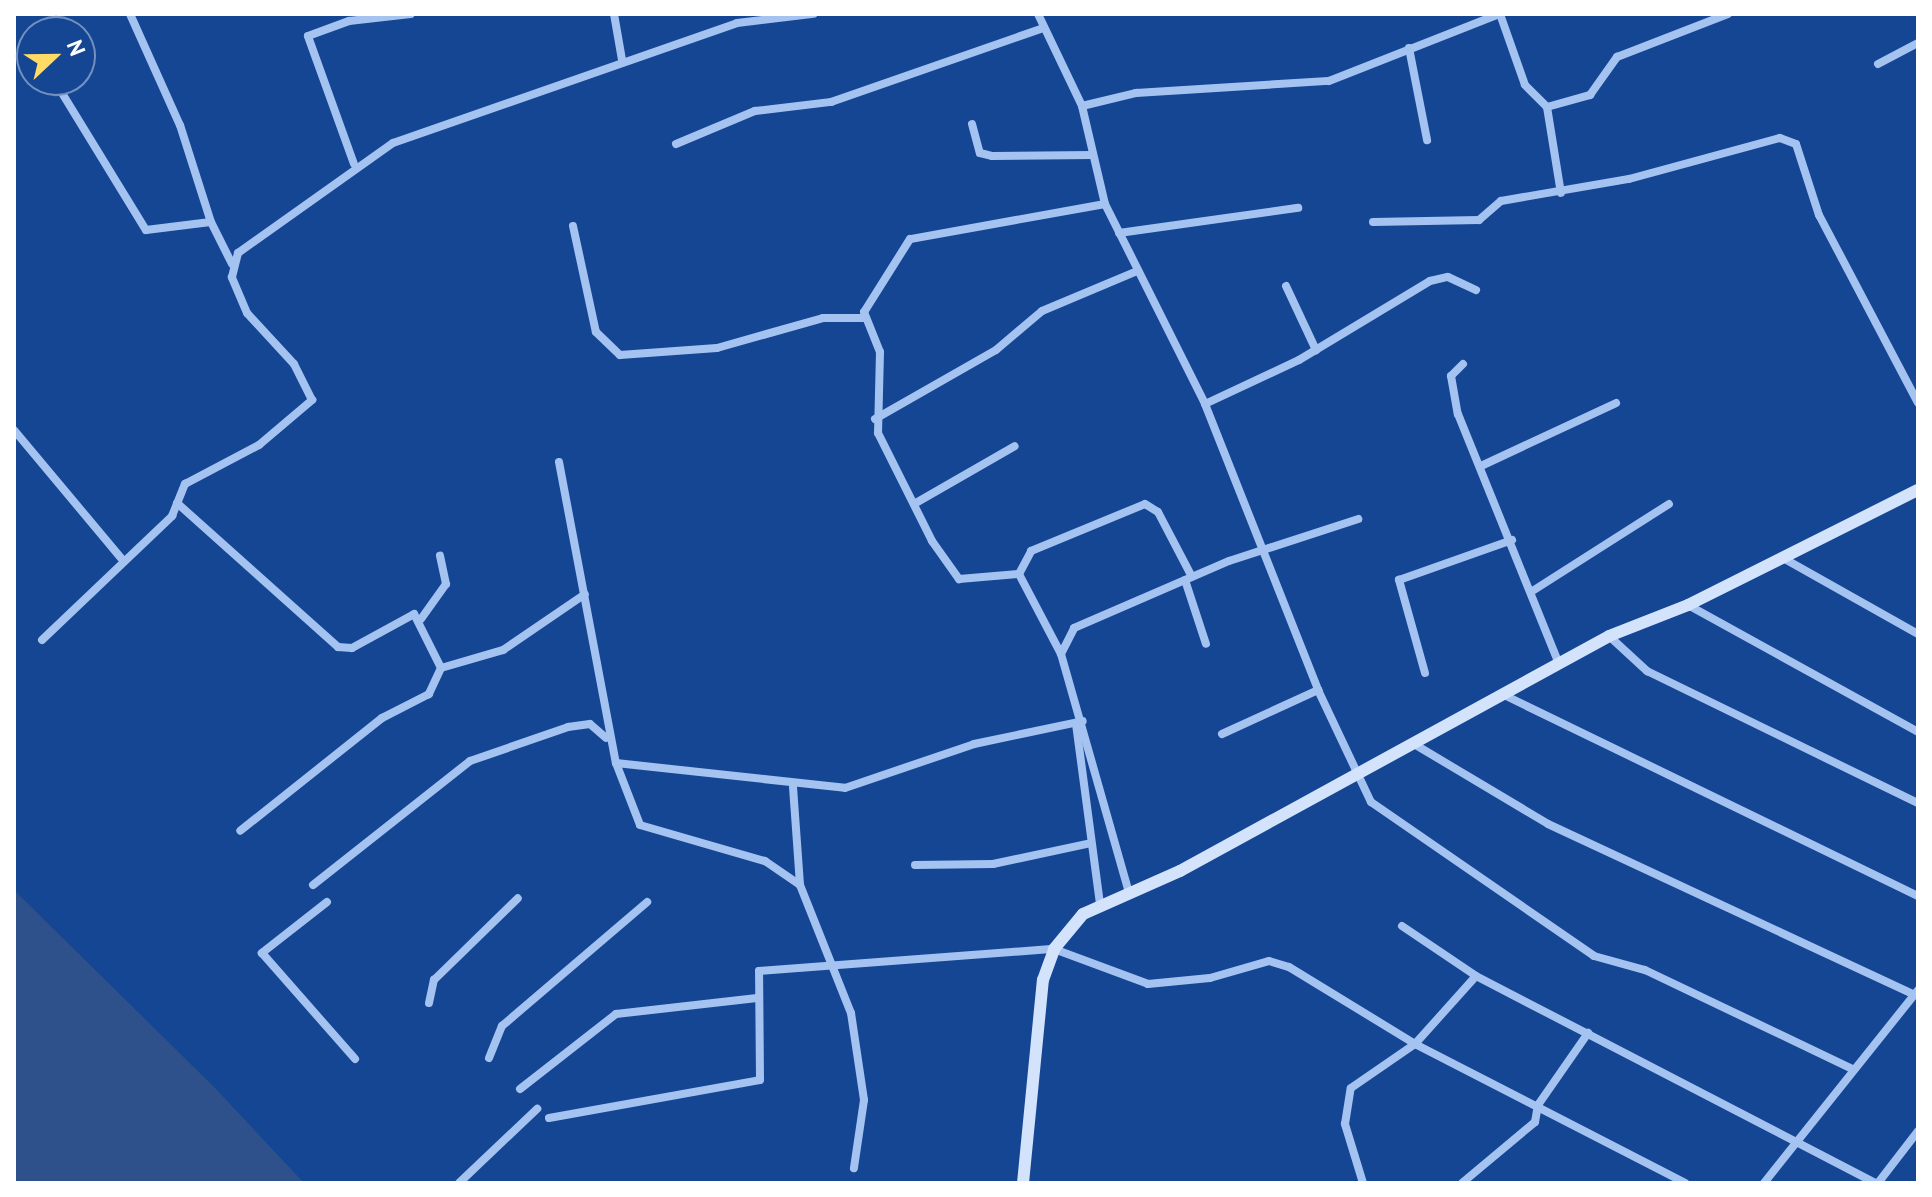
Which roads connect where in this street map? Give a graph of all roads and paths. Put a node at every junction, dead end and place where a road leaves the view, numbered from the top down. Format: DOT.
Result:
graph roads {
  1 [pos="130,14"];
  2 [pos="331,14"];
  3 [pos="411,14"];
  4 [pos="614,14"];
  5 [pos="813,14"];
  6 [pos="1038,14"];
  7 [pos="1500,14"];
  8 [pos="1728,14"];
  9 [pos="334,25"];
  10 [pos="1044,28"];
  11 [pos="1918,43"];
  12 [pos="1409,48"];
  13 [pos="622,60"];
  14 [pos="1878,64"];
  15 [pos="64,96"];
  16 [pos="1082,106"];
  17 [pos="1547,107"];
  18 [pos="972,124"];
  19 [pos="1427,140"];
  20 [pos="676,144"];
  21 [pos="1093,155"];
  22 [pos="354,164"];
  23 [pos="1561,193"];
  24 [pos="1105,204"];
  25 [pos="1298,208"];
  26 [pos="211,222"];
  27 [pos="1373,222"];
  28 [pos="573,226"];
  29 [pos="1119,233"];
  30 [pos="232,264"];
  31 [pos="1137,271"];
  32 [pos="1286,286"];
  33 [pos="1476,290"];
  34 [pos="865,318"];
  35 [pos="1316,350"];
  36 [pos="1463,364"];
  37 [pos="1616,403"];
  38 [pos="1918,403"];
  39 [pos="1205,404"];
  40 [pos="875,419"];
  41 [pos="14,430"];
  42 [pos="1015,446"];
  43 [pos="559,462"];
  44 [pos="1481,466"];
  45 [pos="1918,490"];
  46 [pos="177,503"];
  47 [pos="914,504"];
  48 [pos="1669,504"];
  49 [pos="1358,519"];
  50 [pos="1512,540"];
  51 [pos="1264,550"];
  52 [pos="440,556"];
  53 [pos="121,558"];
  54 [pos="1783,558"];
  55 [pos="1019,574"];
  56 [pos="1188,579"];
  57 [pos="1534,590"];
  58 [pos="585,594"];
  59 [pos="1688,605"];
  60 [pos="421,619"];
  61 [pos="1918,634"];
  62 [pos="1609,636"];
  63 [pos="42,640"];
  64 [pos="1206,644"];
  65 [pos="1061,654"];
  66 [pos="1558,662"];
  67 [pos="441,668"];
  68 [pos="1425,673"];
  69 [pos="1318,690"];
  70 [pos="1502,694"];
  71 [pos="1079,723"];
  72 [pos="1918,732"];
  73 [pos="1222,734"];
  74 [pos="606,738"];
  75 [pos="1414,744"];
  76 [pos="616,763"];
  77 [pos="1356,776"];
  78 [pos="793,787"];
  79 [pos="1918,803"];
  80 [pos="240,831"];
  81 [pos="1091,843"];
  82 [pos="915,865"];
  83 [pos="313,885"];
  84 [pos="800,885"];
  85 [pos="1129,892"];
  86 [pos="1918,896"];
  87 [pos="518,898"];
  88 [pos="327,902"];
  89 [pos="647,902"];
  90 [pos="1100,903"];
  91 [pos="1402,926"];
  92 [pos="1054,949"];
  93 [pos="831,966"];
  94 [pos="1476,976"];
  95 [pos="1916,992"];
  96 [pos="757,998"];
  97 [pos="429,1003"];
  98 [pos="1588,1033"];
  99 [pos="1415,1044"];
  100 [pos="489,1058"];
  101 [pos="355,1059"];
  102 [pos="1853,1069"];
  103 [pos="520,1089"];
  104 [pos="1538,1105"];
  105 [pos="537,1109"];
  106 [pos="549,1118"];
  107 [pos="1918,1131"];
  108 [pos="1798,1144"];
  109 [pos="854,1168"];
  110 [pos="459,1183"];
  111 [pos="1023,1183"];
  112 [pos="1363,1183"];
  113 [pos="1462,1183"];
  114 [pos="1685,1183"];
  115 [pos="1764,1183"];
  116 [pos="1877,1183"];
  1 -- 26 [label="street"];
  2 -- 9 [label="street"];
  3 -- 9 [label="street"];
  4 -- 13 [label="street"];
  5 -- 13 [label="street"];
  6 -- 10 [label="street"];
  7 -- 12 [label="street"];
  7 -- 17 [label="street"];
  8 -- 17 [label="street"];
  9 -- 22 [label="street"];
  10 -- 16 [label="street"];
  10 -- 20 [label="street"];
  11 -- 14 [label="street"];
  12 -- 16 [label="street"];
  12 -- 19 [label="street"];
  13 -- 22 [label="street"];
  15 -- 26 [label="street"];
  16 -- 21 [label="street"];
  17 -- 23 [label="street"];
  18 -- 21 [label="street"];
  21 -- 24 [label="street"];
  22 -- 30 [label="street"];
  23 -- 27 [label="street"];
  23 -- 38 [label="street"];
  24 -- 29 [label="street"];
  24 -- 34 [label="street"];
  25 -- 29 [label="street"];
  26 -- 30 [label="street"];
  28 -- 34 [label="street"];
  29 -- 31 [label="street"];
  30 -- 46 [label="street"];
  31 -- 39 [label="street"];
  31 -- 40 [label="street"];
  32 -- 35 [label="street"];
  33 -- 35 [label="street"];
  34 -- 40 [label="street"];
  35 -- 39 [label="street"];
  36 -- 44 [label="street"];
  37 -- 44 [label="street"];
  39 -- 51 [label="street"];
  40 -- 47 [label="street"];
  41 -- 53 [label="street"];
  42 -- 47 [label="street"];
  43 -- 58 [label="street"];
  44 -- 50 [label="street"];
  45 -- 54 [label="street"];
  46 -- 53 [label="street"];
  46 -- 60 [label="street"];
  47 -- 55 [label="street"];
  48 -- 57 [label="street"];
  49 -- 51 [label="street"];
  50 -- 57 [label="street"];
  50 -- 68 [label="street"];
  51 -- 56 [label="street"];
  51 -- 69 [label="street"];
  52 -- 60 [label="street"];
  53 -- 63 [label="street"];
  54 -- 59 [label="street"];
  54 -- 61 [label="street"];
  55 -- 56 [label="street"];
  55 -- 65 [label="street"];
  56 -- 64 [label="street"];
  56 -- 65 [label="street"];
  57 -- 66 [label="street"];
  58 -- 67 [label="street"];
  58 -- 74 [label="street"];
  59 -- 62 [label="street"];
  59 -- 72 [label="street"];
  60 -- 67 [label="street"];
  62 -- 66 [label="street"];
  62 -- 79 [label="street"];
  65 -- 71 [label="street"];
  66 -- 70 [label="street"];
  67 -- 80 [label="street"];
  69 -- 73 [label="street"];
  69 -- 77 [label="street"];
  70 -- 75 [label="street"];
  70 -- 86 [label="street"];
  71 -- 78 [label="street"];
  71 -- 81 [label="street"];
  71 -- 85 [label="street"];
  74 -- 76 [label="street"];
  74 -- 83 [label="street"];
  75 -- 77 [label="street"];
  75 -- 95 [label="street"];
  76 -- 78 [label="street"];
  76 -- 84 [label="street"];
  77 -- 85 [label="street"];
  77 -- 102 [label="street"];
  78 -- 84 [label="street"];
  81 -- 82 [label="street"];
  81 -- 90 [label="street"];
  84 -- 93 [label="street"];
  85 -- 90 [label="street"];
  87 -- 97 [label="street"];
  88 -- 101 [label="street"];
  89 -- 100 [label="street"];
  90 -- 92 [label="street"];
  91 -- 94 [label="street"];
  92 -- 93 [label="street"];
  92 -- 99 [label="street"];
  92 -- 111 [label="street"];
  93 -- 96 [label="street"];
  93 -- 109 [label="street"];
  94 -- 98 [label="street"];
  94 -- 99 [label="street"];
  95 -- 102 [label="street"];
  96 -- 103 [label="street"];
  96 -- 106 [label="street"];
  98 -- 104 [label="street"];
  98 -- 108 [label="street"];
  99 -- 104 [label="street"];
  99 -- 112 [label="street"];
  102 -- 108 [label="street"];
  104 -- 113 [label="street"];
  104 -- 114 [label="street"];
  105 -- 110 [label="street"];
  107 -- 116 [label="street"];
  108 -- 115 [label="street"];
  108 -- 116 [label="street"];
}
